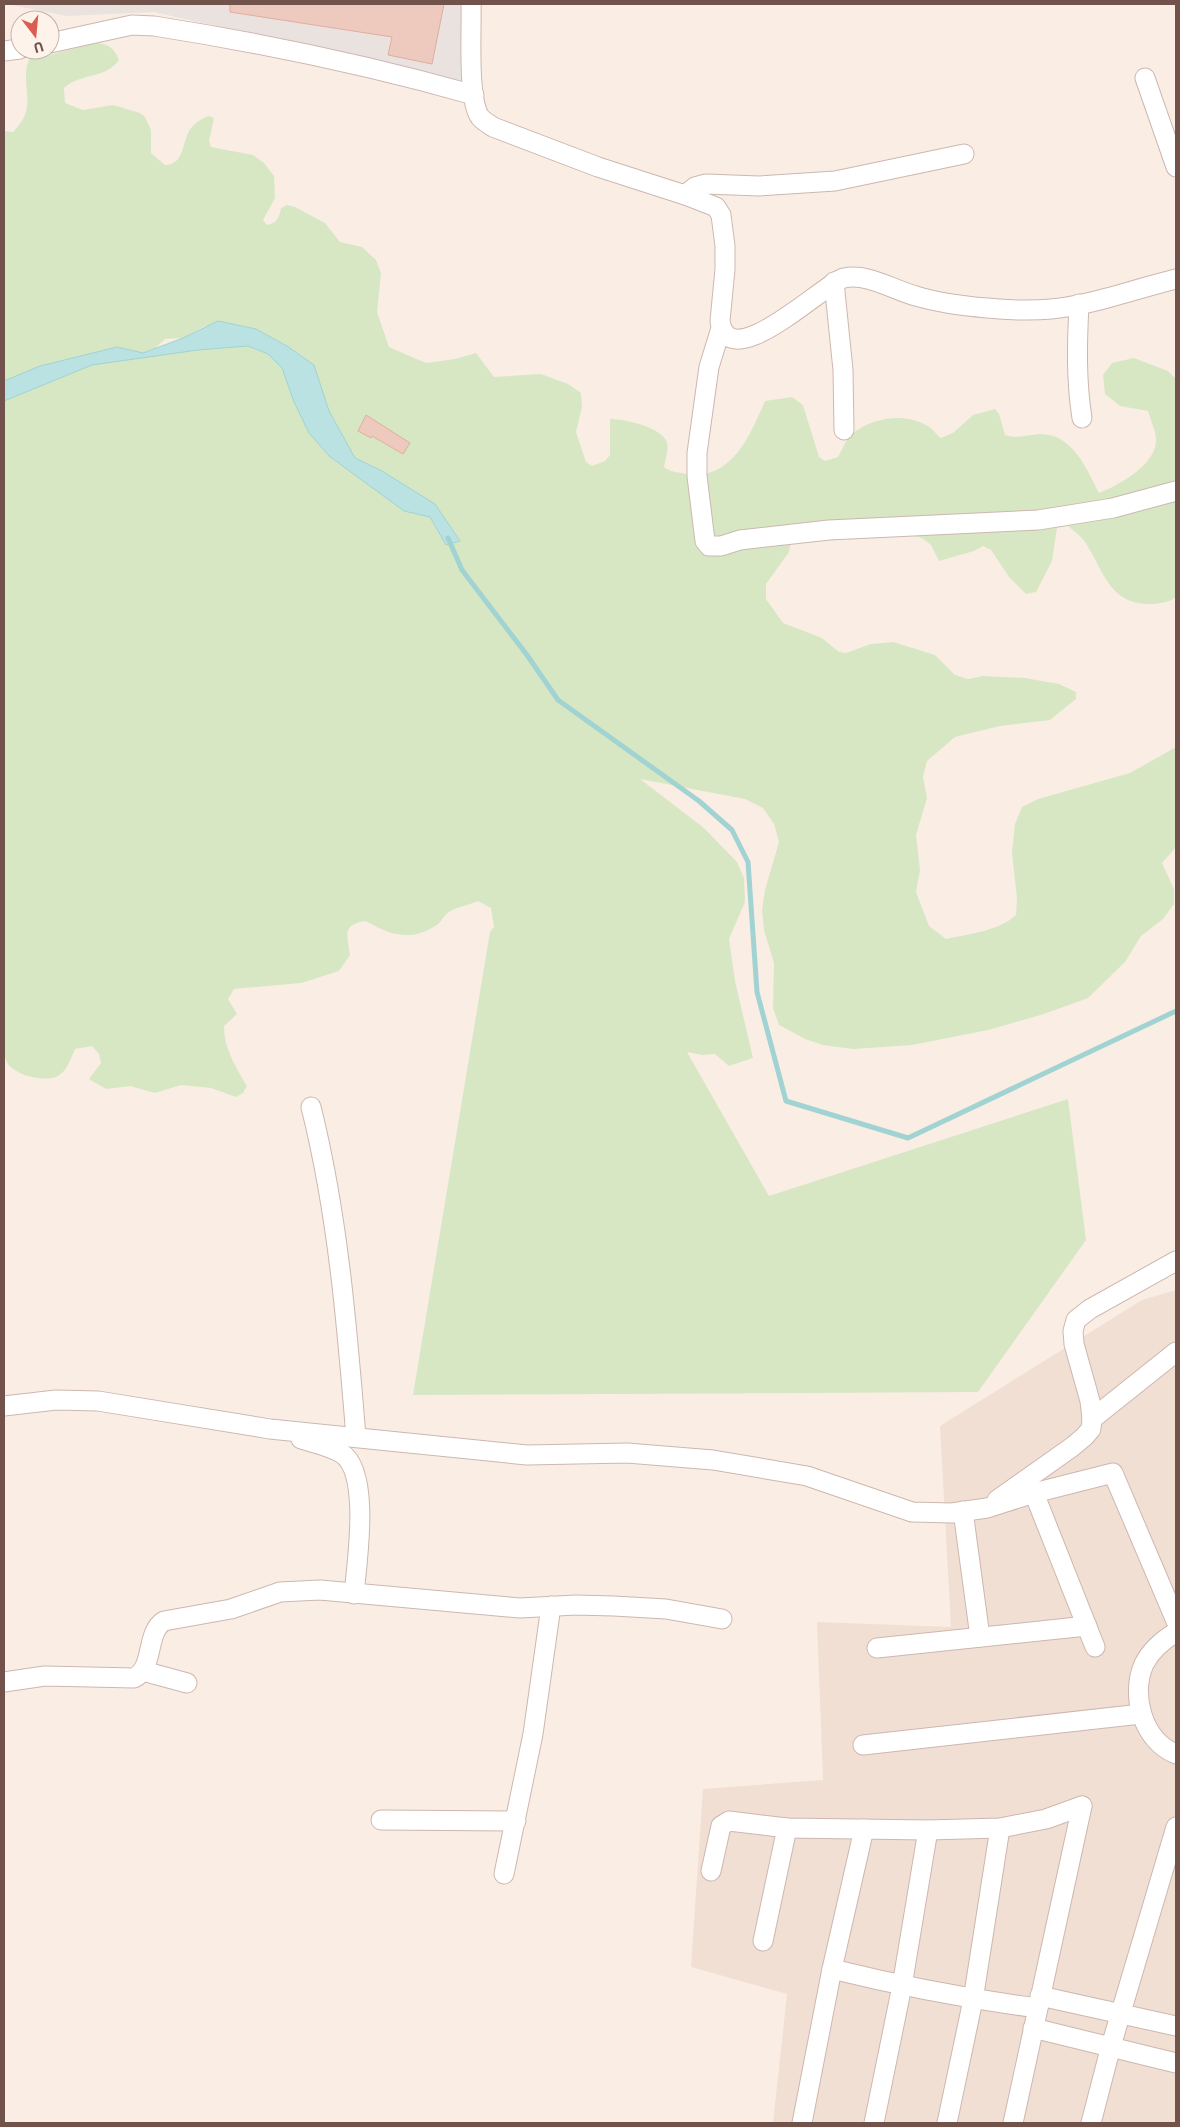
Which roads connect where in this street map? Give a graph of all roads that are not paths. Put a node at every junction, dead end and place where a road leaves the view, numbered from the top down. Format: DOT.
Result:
graph roads {
  1 [pos="471,4"];
  2 [pos="60,41"];
  3 [pos="1145,78"];
  4 [pos="474,94"];
  5 [pos="964,154"];
  6 [pos="1176,168"];
  7 [pos="685,195"];
  8 [pos="1176,280"];
  9 [pos="834,282"];
  10 [pos="1079,304"];
  11 [pos="721,328"];
  12 [pos="1082,418"];
  13 [pos="844,430"];
  14 [pos="1176,490"];
  15 [pos="311,1107"];
  16 [pos="1176,1261"];
  17 [pos="1176,1352"];
  18 [pos="4,1406"];
  19 [pos="1092,1419"];
  20 [pos="270,1429"];
  21 [pos="356,1436"];
  22 [pos="1034,1493"];
  23 [pos="987,1508"];
  24 [pos="963,1511"];
  25 [pos="354,1594"];
  26 [pos="552,1606"];
  27 [pos="722,1619"];
  28 [pos="1176,1621"];
  29 [pos="1087,1626"];
  30 [pos="1176,1632"];
  31 [pos="980,1638"];
  32 [pos="1095,1647"];
  33 [pos="877,1648"];
  34 [pos="143,1672"];
  35 [pos="4,1682"];
  36 [pos="187,1683"];
  37 [pos="1141,1714"];
  38 [pos="863,1745"];
  39 [pos="1176,1754"];
  40 [pos="381,1820"];
  41 [pos="516,1821"];
  42 [pos="1176,1827"];
  43 [pos="787,1828"];
  44 [pos="1000,1828"];
  45 [pos="864,1829"];
  46 [pos="928,1830"];
  47 [pos="711,1871"];
  48 [pos="504,1874"];
  49 [pos="763,1942"];
  50 [pos="832,1969"];
  51 [pos="902,1986"];
  52 [pos="973,2000"];
  53 [pos="1039,2002"];
  54 [pos="1121,2014"];
  55 [pos="1176,2026"];
  56 [pos="1033,2028"];
  57 [pos="1112,2046"];
  58 [pos="1176,2063"];
  59 [pos="802,2123"];
  60 [pos="874,2123"];
  61 [pos="948,2123"];
  62 [pos="1013,2123"];
  63 [pos="1092,2123"];
  1 -- 4 [label="street"];
  2 -- 4 [label="street"];
  3 -- 6 [label="street"];
  4 -- 7 [label="street"];
  5 -- 7 [label="street"];
  7 -- 11 [label="street"];
  8 -- 10 [label="street"];
  9 -- 10 [label="street"];
  9 -- 11 [label="street"];
  9 -- 13 [label="street"];
  10 -- 12 [label="street"];
  11 -- 14 [label="street"];
  15 -- 21 [label="street"];
  16 -- 19 [label="street"];
  17 -- 19 [label="street"];
  18 -- 20 [label="street"];
  19 -- 23 [label="street"];
  20 -- 21 [label="street"];
  20 -- 25 [label="street"];
  21 -- 24 [label="street"];
  22 -- 23 [label="street"];
  22 -- 28 [label="street"];
  22 -- 29 [label="street"];
  23 -- 24 [label="street"];
  24 -- 31 [label="street"];
  25 -- 26 [label="street"];
  25 -- 34 [label="street"];
  26 -- 27 [label="street"];
  26 -- 41 [label="street"];
  29 -- 31 [label="street"];
  29 -- 32 [label="street"];
  30 -- 37 [label="street"];
  31 -- 33 [label="street"];
  34 -- 35 [label="street"];
  34 -- 36 [label="street"];
  37 -- 38 [label="street"];
  37 -- 39 [label="street"];
  40 -- 41 [label="street"];
  41 -- 48 [label="street"];
  42 -- 54 [label="street"];
  43 -- 45 [label="street"];
  43 -- 47 [label="street"];
  43 -- 49 [label="street"];
  44 -- 46 [label="street"];
  44 -- 52 [label="street"];
  44 -- 53 [label="street"];
  45 -- 46 [label="street"];
  45 -- 50 [label="street"];
  46 -- 51 [label="street"];
  50 -- 51 [label="street"];
  50 -- 59 [label="street"];
  51 -- 52 [label="street"];
  51 -- 60 [label="street"];
  52 -- 53 [label="street"];
  52 -- 61 [label="street"];
  53 -- 54 [label="street"];
  53 -- 56 [label="street"];
  54 -- 55 [label="street"];
  54 -- 57 [label="street"];
  56 -- 57 [label="street"];
  56 -- 62 [label="street"];
  57 -- 58 [label="street"];
  57 -- 63 [label="street"];
}
